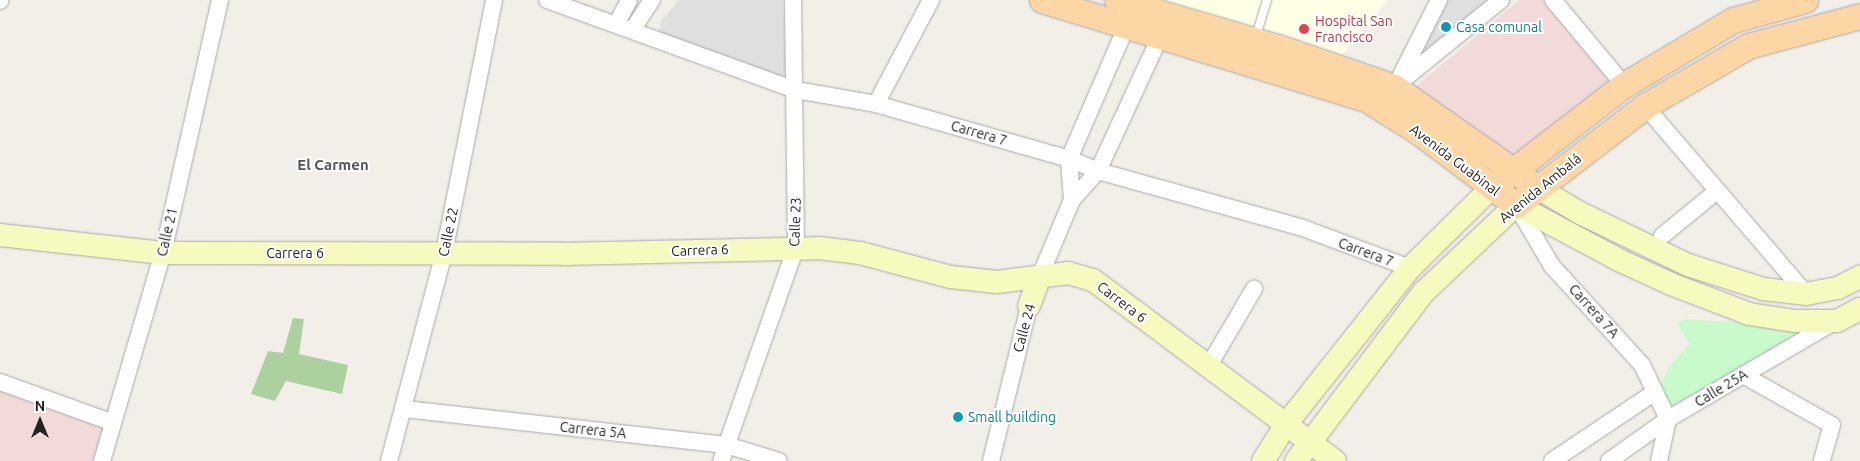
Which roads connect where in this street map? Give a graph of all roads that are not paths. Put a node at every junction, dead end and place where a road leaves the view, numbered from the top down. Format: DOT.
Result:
graph roads {
  1 [pos="220,0"];
  2 [pos="494,0"];
  3 [pos="547,0"];
  4 [pos="629,0"];
  5 [pos="652,0"];
  6 [pos="793,0"];
  7 [pos="931,0"];
  8 [pos="1042,0"];
  9 [pos="1117,0"];
  10 [pos="1267,0"];
  11 [pos="1439,0"];
  12 [pos="1501,0"];
  13 [pos="1553,0"];
  14 [pos="1805,0"];
  15 [pos="1860,16"];
  16 [pos="617,23"];
  17 [pos="1126,27"];
  18 [pos="633,29"];
  19 [pos="1160,37"];
  20 [pos="1254,41"];
  21 [pos="1624,84"];
  22 [pos="796,90"];
  23 [pos="1388,97"];
  24 [pos="876,104"];
  25 [pos="1645,106"];
  26 [pos="1069,159"];
  27 [pos="1098,171"];
  28 [pos="1512,171"];
  29 [pos="1491,188"];
  30 [pos="1538,188"];
  31 [pos="1717,191"];
  32 [pos="1072,200"];
  33 [pos="1516,205"];
  34 [pos="0,235"];
  35 [pos="1662,236"];
  36 [pos="796,247"];
  37 [pos="163,253"];
  38 [pos="444,253"];
  39 [pos="1410,268"];
  40 [pos="1040,276"];
  41 [pos="1860,277"];
  42 [pos="1254,289"];
  43 [pos="1806,294"];
  44 [pos="1029,306"];
  45 [pos="1860,309"];
  46 [pos="1837,320"];
  47 [pos="1208,367"];
  48 [pos="1743,375"];
  49 [pos="0,382"];
  50 [pos="1656,392"];
  51 [pos="405,408"];
  52 [pos="1668,419"];
  53 [pos="113,423"];
  54 [pos="1286,423"];
  55 [pos="1309,440"];
  56 [pos="726,444"];
  57 [pos="102,461"];
  58 [pos="389,461"];
  59 [pos="721,461"];
  60 [pos="779,461"];
  61 [pos="991,461"];
  62 [pos="1263,461"];
  63 [pos="1296,461"];
  64 [pos="1335,461"];
  65 [pos="1552,461"];
  66 [pos="1609,461"];
  67 [pos="1659,461"];
  68 [pos="1822,461"];
  1 -- 37 [label="street, Calle 21"];
  2 -- 38 [label="street, Calle 22"];
  3 -- 16 [label="street, Carrera 7"];
  4 -- 16 [label="street"];
  5 -- 18 [label="street"];
  6 -- 22 [label="street, Calle 23"];
  7 -- 24 [label="street"];
  8 -- 17 [label="main road, Avenida Guabinal"];
  9 -- 20 [label="main road, Avenida Guabinal"];
  10 -- 20 [label="lane"];
  11 -- 23 [label="street"];
  12 -- 23 [label="street"];
  13 -- 21 [label="street"];
  14 -- 21 [label="main road"];
  15 -- 25 [label="main road, Avenida Ambalá"];
  16 -- 18 [label="street, Carrera 7"];
  17 -- 19 [label="main road, Avenida Guabinal"];
  17 -- 26 [label="street, Calle 24"];
  18 -- 22 [label="street, Carrera 7"];
  19 -- 23 [label="main road, Avenida Guabinal"];
  19 -- 27 [label="street, Calle 24"];
  20 -- 23 [label="main road, Avenida Guabinal"];
  21 -- 28 [label="main road"];
  22 -- 24 [label="street, Carrera 7"];
  22 -- 36 [label="street, Calle 23"];
  23 -- 28 [label="main road, Avenida Guabinal"];
  23 -- 29 [label="main road, Avenida Guabinal"];
  24 -- 26 [label="street, Carrera 7"];
  25 -- 30 [label="main road, Avenida Ambalá"];
  25 -- 31 [label="street"];
  26 -- 27 [label="street, Carrera 7"];
  26 -- 32 [label="street, Calle 24"];
  27 -- 32 [label="street, Calle 24"];
  27 -- 39 [label="street, Carrera 7"];
  28 -- 29 [label="main road"];
  28 -- 30 [label="main road, Avenida Guabinal"];
  29 -- 33 [label="main road, Avenida Guabinal"];
  29 -- 39 [label="street"];
  30 -- 33 [label="main road, Avenida Ambalá"];
  30 -- 43 [label="street, Avenida Guabinal"];
  31 -- 35 [label="street"];
  31 -- 43 [label="street"];
  32 -- 40 [label="street, Calle 24"];
  33 -- 46 [label="street, Avenida Guabinal"];
  33 -- 50 [label="street, Carrera 7A"];
  33 -- 55 [label="street, Avenida Ambalá"];
  34 -- 37 [label="street, Carrera 6"];
  36 -- 38 [label="street, Carrera 6"];
  36 -- 40 [label="street, Carrera 6"];
  36 -- 56 [label="street, Calle 23"];
  37 -- 38 [label="street, Carrera 6"];
  37 -- 53 [label="street, Calle 21"];
  38 -- 51 [label="street, Calle 22"];
  39 -- 54 [label="street"];
  40 -- 44 [label="street, Calle 24"];
  40 -- 47 [label="street, Carrera 6"];
  41 -- 43 [label="street, Avenida Guabinal"];
  42 -- 47 [label="street"];
  44 -- 61 [label="street, Calle 24"];
  45 -- 46 [label="street, Avenida Guabinal"];
  46 -- 48 [label="street, Calle 25A"];
  47 -- 54 [label="street, Carrera 6"];
  48 -- 52 [label="street, Calle 25A"];
  48 -- 68 [label="street"];
  49 -- 53 [label="street"];
  50 -- 52 [label="street, Carrera 7A"];
  50 -- 65 [label="street"];
  51 -- 56 [label="street, Carrera 5A"];
  51 -- 58 [label="street, Calle 22"];
  52 -- 66 [label="street, Calle 25A"];
  52 -- 67 [label="street"];
  53 -- 57 [label="street, Calle 21"];
  54 -- 55 [label="street, Carrera 6"];
  54 -- 62 [label="street"];
  55 -- 63 [label="street, Avenida Ambalá"];
  55 -- 64 [label="street, Carrera 6"];
  56 -- 59 [label="street, Calle 23"];
  56 -- 60 [label="street, Carrera 5A"];
}
